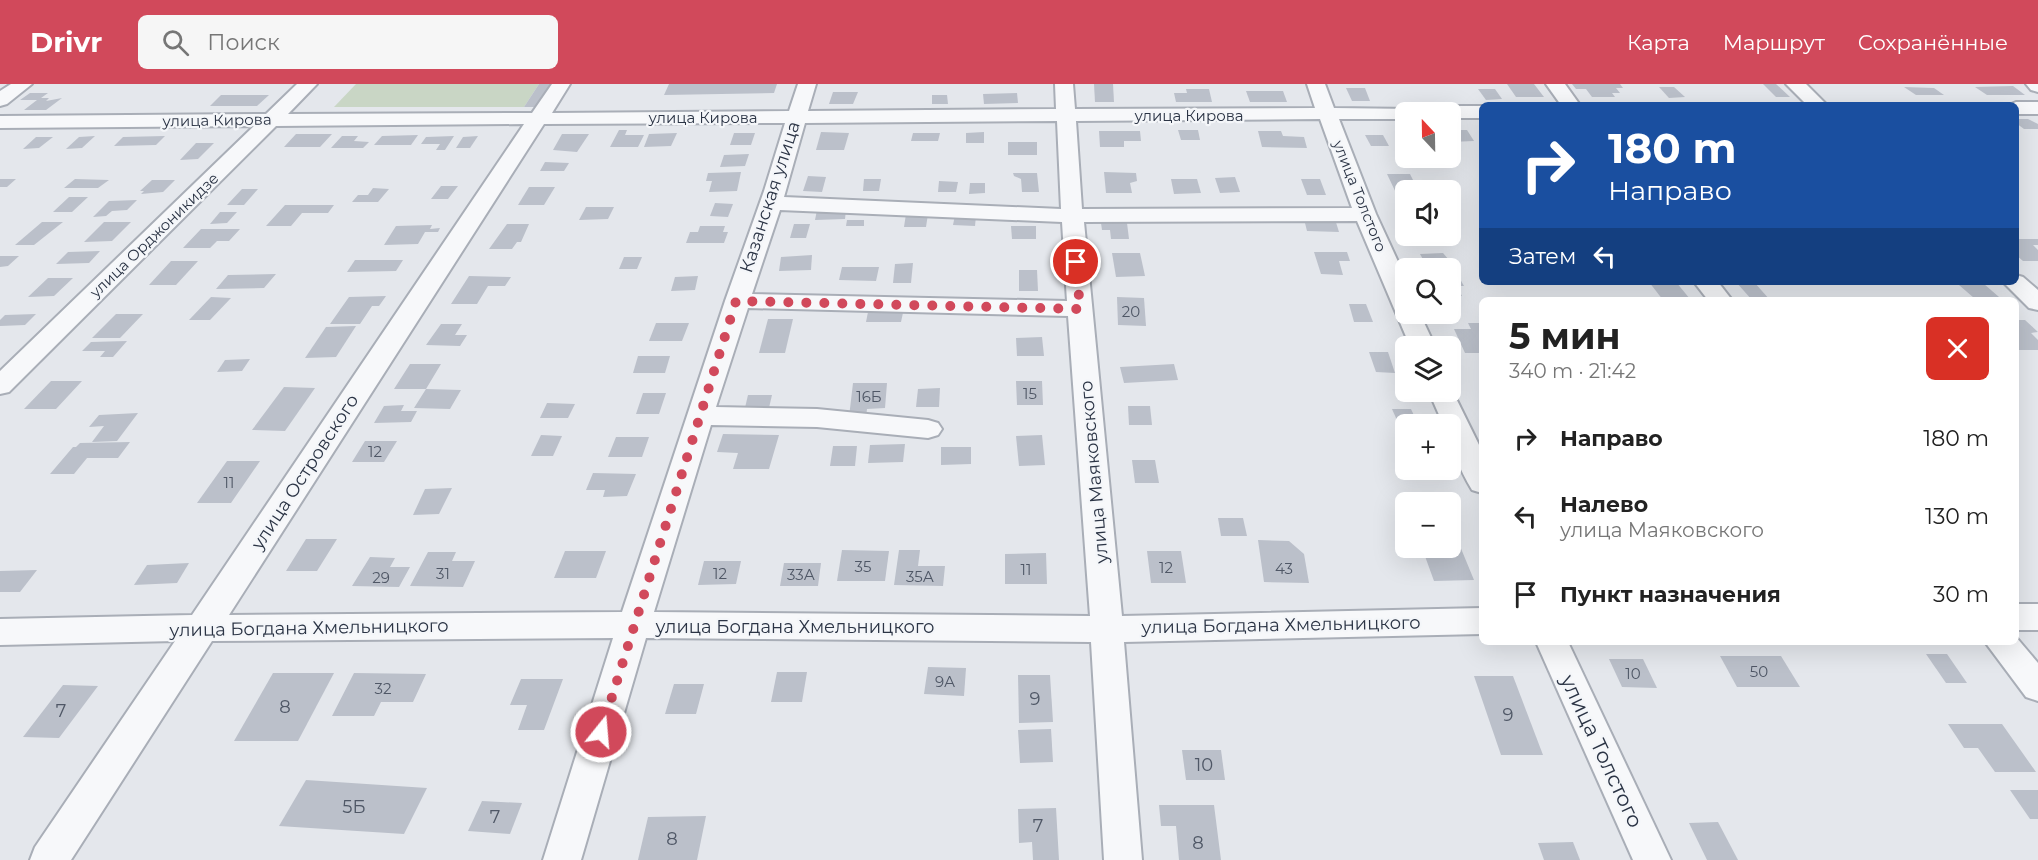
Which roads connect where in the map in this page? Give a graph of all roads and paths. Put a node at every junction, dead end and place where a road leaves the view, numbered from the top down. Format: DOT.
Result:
graph roads {
  1 [pos="23,84"];
  2 [pos="308,84"];
  3 [pos="561,84"];
  4 [pos="807,84"];
  5 [pos="1064,84"];
  6 [pos="1316,84"];
  7 [pos="1555,84"];
  8 [pos="1795,84"];
  9 [pos="0,100"];
  10 [pos="1569,102"];
  11 [pos="1815,102"];
  12 [pos="2019,108"];
  13 [pos="2038,108"];
  14 [pos="1461,112"];
  15 [pos="1479,112"];
  16 [pos="1395,113"];
  17 [pos="1328,114"];
  18 [pos="1065,116"];
  19 [pos="796,117"];
  20 [pos="538,118"];
  21 [pos="271,120"];
  22 [pos="0,122"];
  23 [pos="771,203"];
  24 [pos="1365,214"];
  25 [pos="1072,216"];
  26 [pos="1395,282"];
  27 [pos="1708,285"];
  28 [pos="2018,285"];
  29 [pos="1718,297"];
  30 [pos="736,301"];
  31 [pos="2038,303"];
  32 [pos="1080,309"];
  33 [pos="0,386"];
  34 [pos="1446,402"];
  35 [pos="701,416"];
  36 [pos="928,429"];
  37 [pos="1479,476"];
  38 [pos="2019,617"];
  39 [pos="2038,617"];
  40 [pos="1479,621"];
  41 [pos="633,625"];
  42 [pos="201,628"];
  43 [pos="1107,629"];
  44 [pos="0,633"];
  45 [pos="1553,645"];
  46 [pos="2003,645"];
  47 [pos="2038,687"];
  48 [pos="49,860"];
  49 [pos="562,860"];
  50 [pos="1123,860"];
  51 [pos="1652,860"];
  1 -- 9 [label="street"];
  2 -- 21 [label="street, улица Орджоникидзе"];
  3 -- 20 [label="street, улица Островского"];
  4 -- 19 [label="street, Казанская улица"];
  5 -- 18 [label="street, улица Маяковского"];
  6 -- 17 [label="street, улица Толстого"];
  7 -- 10 [label="street"];
  8 -- 11 [label="street"];
  12 -- 13 [label="street"];
  14 -- 15 [label="street"];
  16 -- 17 [label="street, улица Кирова"];
  17 -- 18 [label="street, улица Кирова"];
  17 -- 24 [label="street, улица Толстого"];
  18 -- 19 [label="street, улица Кирова"];
  18 -- 25 [label="street, улица Маяковского"];
  19 -- 20 [label="street, улица Кирова"];
  19 -- 23 [label="street, Казанская улица"];
  20 -- 21 [label="street, улица Кирова"];
  20 -- 42 [label="street, улица Островского"];
  21 -- 22 [label="street, улица Кирова"];
  21 -- 33 [label="street, улица Орджоникидзе"];
  23 -- 25 [label="street"];
  23 -- 30 [label="street, Казанская улица"];
  24 -- 25 [label="street"];
  24 -- 26 [label="street, улица Толстого"];
  25 -- 32 [label="street, улица Маяковского"];
  27 -- 29 [label="street"];
  28 -- 31 [label="street"];
  30 -- 32 [label="street"];
  30 -- 35 [label="street, Казанская улица"];
  32 -- 43 [label="street, улица Маяковского"];
  34 -- 37 [label="street"];
  35 -- 36 [label="street"];
  35 -- 41 [label="street, Казанская улица"];
  38 -- 39 [label="street"];
  40 -- 43 [label="street, улица Богдана Хмельницкого"];
  41 -- 42 [label="street, улица Богдана Хмельницкого"];
  41 -- 43 [label="street, улица Богдана Хмельницкого"];
  41 -- 49 [label="street, Казанская улица"];
  42 -- 44 [label="street, улица Богдана Хмельницкого"];
  42 -- 48 [label="street, улица Островского"];
  43 -- 50 [label="street, улица Маяковского"];
  45 -- 51 [label="street, улица Толстого"];
  46 -- 47 [label="street"];
}
